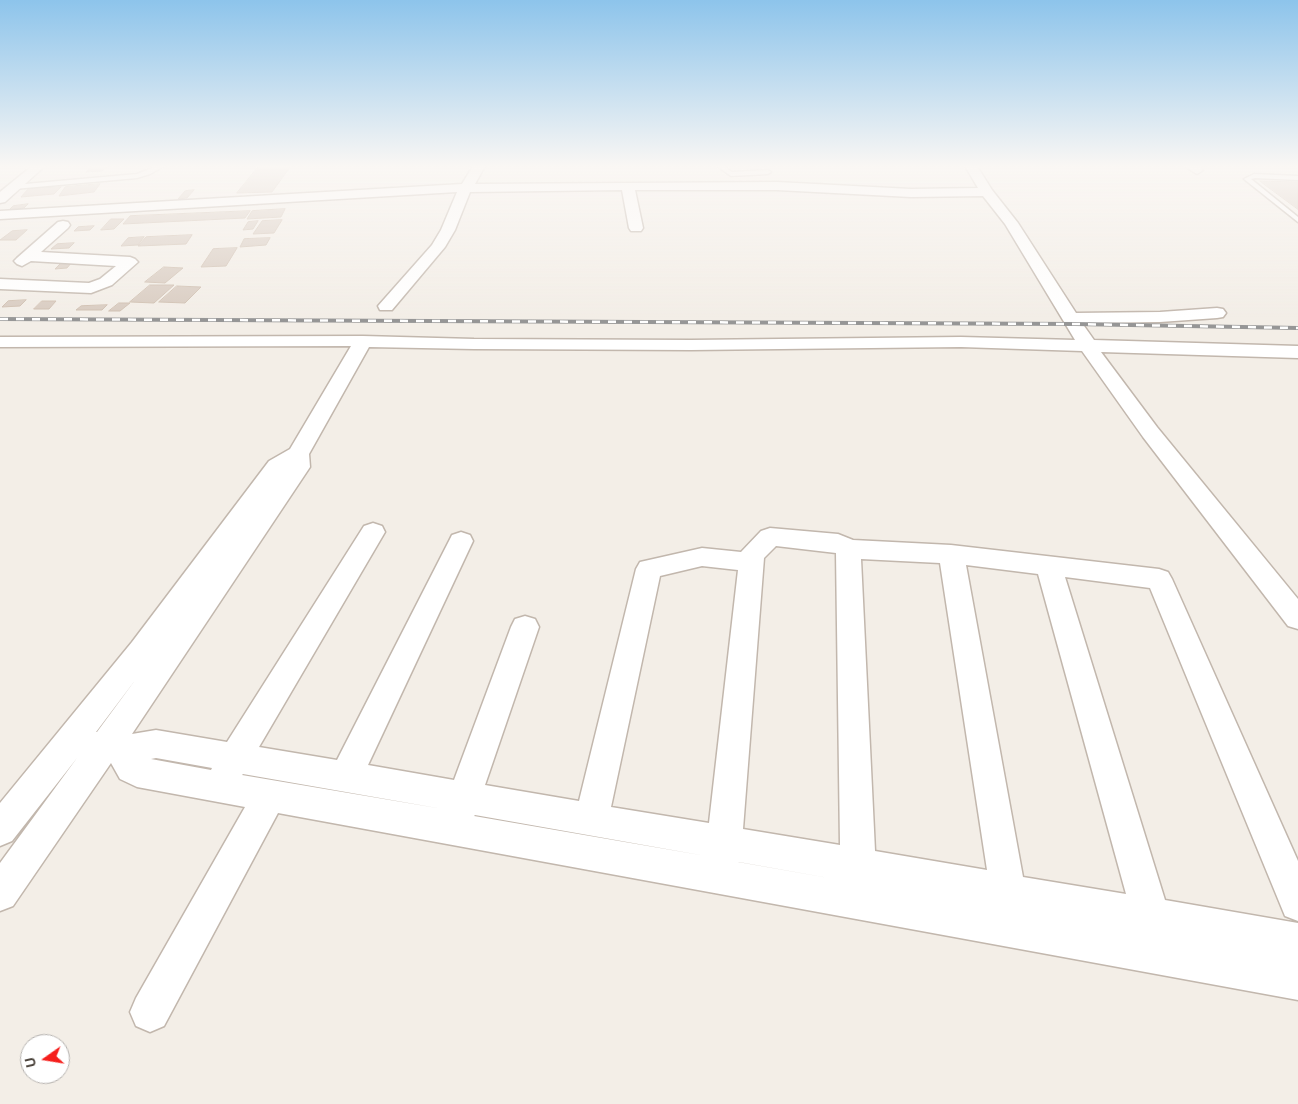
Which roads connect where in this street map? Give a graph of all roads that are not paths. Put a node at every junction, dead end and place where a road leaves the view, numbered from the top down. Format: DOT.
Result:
graph roads {
  1 [pos="453,218"];
  2 [pos="634,218"];
  3 [pos="1007,218"];
  4 [pos="63,225"];
  5 [pos="80,225"];
  6 [pos="0,228"];
  7 [pos="636,228"];
  8 [pos="28,256"];
  9 [pos="0,279"];
  10 [pos="0,284"];
  11 [pos="386,306"];
  12 [pos="1217,314"];
  13 [pos="1072,318"];
  14 [pos="363,341"];
  15 [pos="0,342"];
  16 [pos="1087,345"];
  17 [pos="1298,352"];
  18 [pos="298,454"];
  19 [pos="373,532"];
  20 [pos="461,540"];
  21 [pos="848,548"];
  22 [pos="951,554"];
  23 [pos="751,562"];
  24 [pos="1048,566"];
  25 [pos="1298,618"];
  26 [pos="525,626"];
  27 [pos="70,743"];
  28 [pos="112,748"];
  29 [pos="236,757"];
  30 [pos="346,776"];
  31 [pos="218,787"];
  32 [pos="269,796"];
  33 [pos="458,813"];
  34 [pos="592,819"];
  35 [pos="0,829"];
  36 [pos="725,842"];
  37 [pos="857,865"];
  38 [pos="722,877"];
  39 [pos="1008,891"];
  40 [pos="0,893"];
  41 [pos="859,902"];
  42 [pos="1298,904"];
  43 [pos="1151,916"];
  44 [pos="1298,942"];
  45 [pos="1298,980"];
  46 [pos="150,1012"];
  1 -- 11 [label="street"];
  2 -- 7 [label="street"];
  3 -- 13 [label="street"];
  4 -- 5 [label="street"];
  4 -- 6 [label="street"];
  4 -- 8 [label="street"];
  8 -- 9 [label="street"];
  8 -- 10 [label="street"];
  12 -- 13 [label="street"];
  13 -- 16 [label="street"];
  14 -- 15 [label="street"];
  14 -- 16 [label="street"];
  14 -- 18 [label="street"];
  16 -- 17 [label="street"];
  16 -- 25 [label="street"];
  18 -- 27 [label="street"];
  18 -- 28 [label="street"];
  19 -- 29 [label="street"];
  20 -- 30 [label="street"];
  21 -- 22 [label="street"];
  21 -- 23 [label="street"];
  21 -- 37 [label="street"];
  22 -- 24 [label="street"];
  22 -- 39 [label="street"];
  23 -- 34 [label="street"];
  23 -- 36 [label="street"];
  24 -- 42 [label="street"];
  24 -- 43 [label="street"];
  26 -- 33 [label="street"];
  27 -- 28 [label="street"];
  27 -- 35 [label="street"];
  28 -- 29 [label="street"];
  28 -- 31 [label="street"];
  28 -- 40 [label="street"];
  29 -- 30 [label="street"];
  29 -- 31 [label="street"];
  30 -- 33 [label="street"];
  31 -- 32 [label="street"];
  32 -- 33 [label="street"];
  32 -- 46 [label="street"];
  33 -- 34 [label="street"];
  33 -- 38 [label="street"];
  34 -- 36 [label="street"];
  36 -- 37 [label="street"];
  36 -- 38 [label="street"];
  37 -- 39 [label="street"];
  37 -- 41 [label="street"];
  38 -- 41 [label="street"];
  39 -- 43 [label="street"];
  41 -- 45 [label="street"];
  43 -- 44 [label="street"];
}
